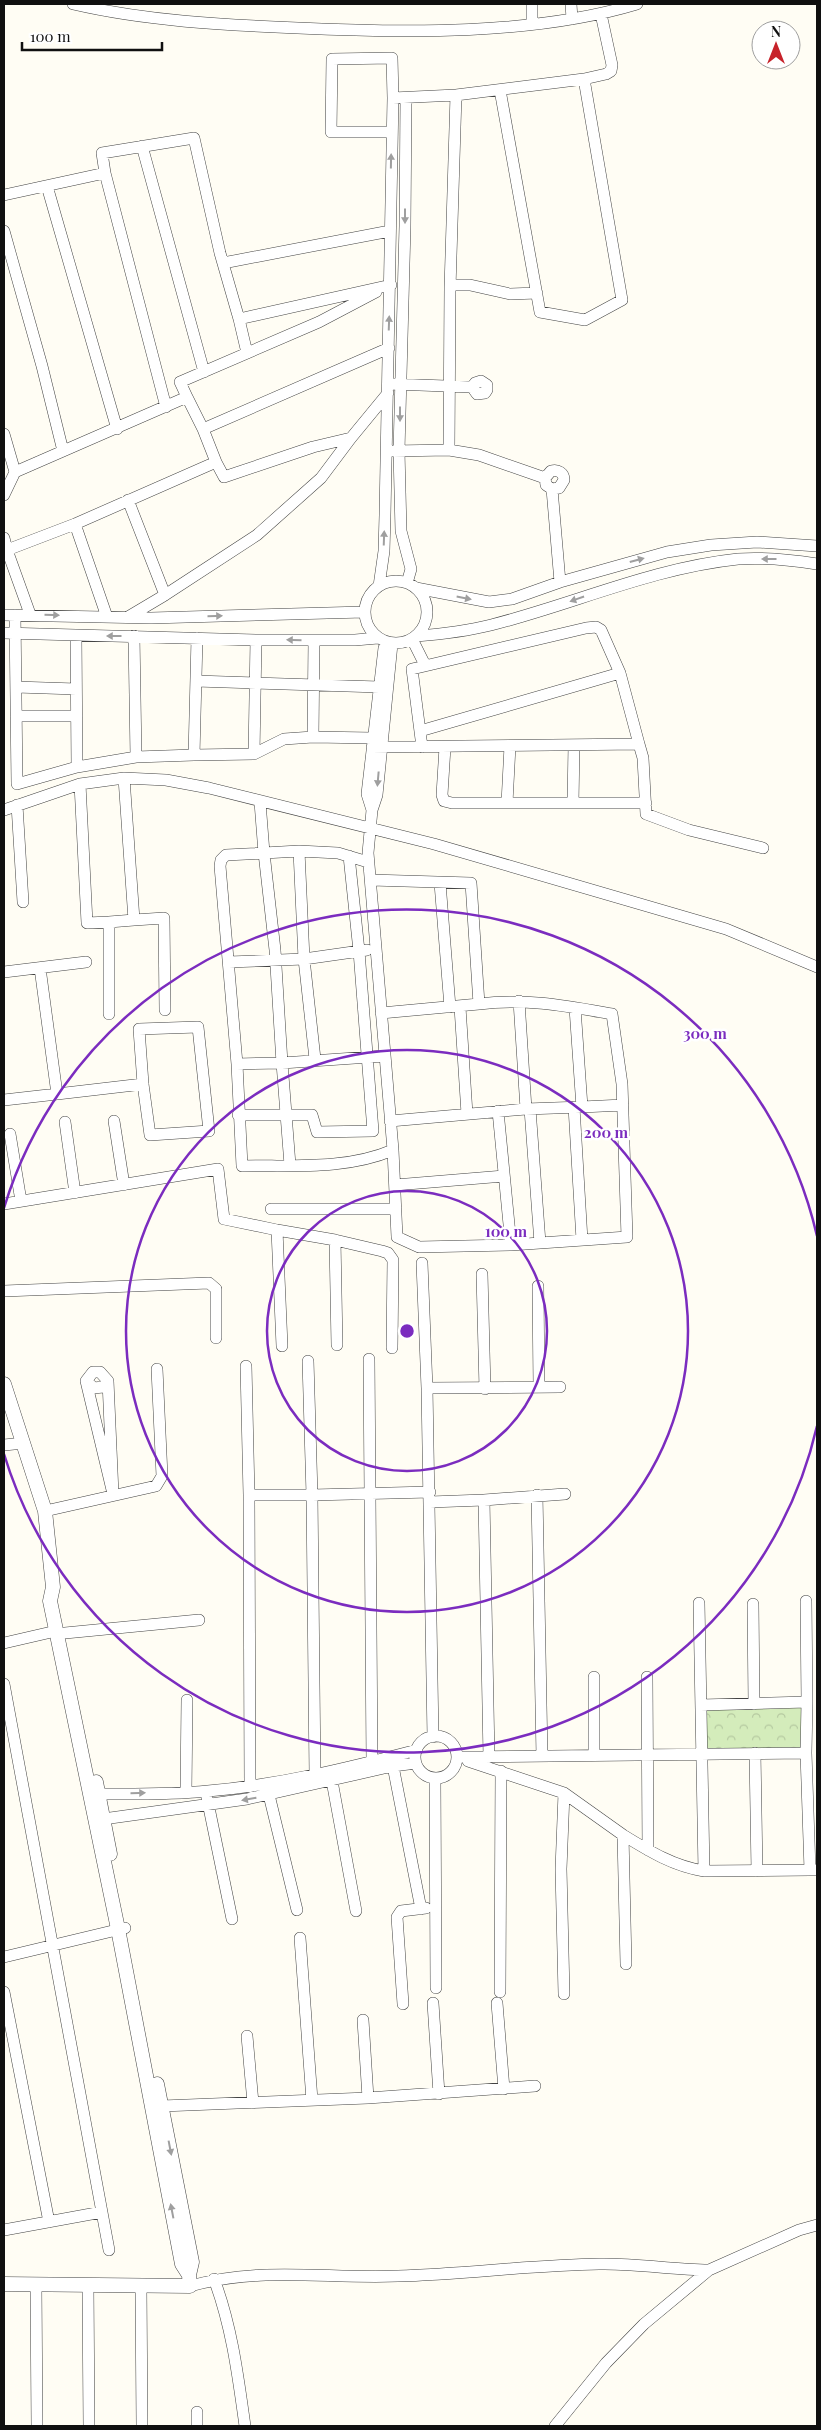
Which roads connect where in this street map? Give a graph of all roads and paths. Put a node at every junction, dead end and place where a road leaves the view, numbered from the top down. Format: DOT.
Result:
graph roads {
  1 [pos="73,4"];
  2 [pos="532,4"];
  3 [pos="571,4"];
  4 [pos="637,4"];
  5 [pos="606,10"];
  6 [pos="572,19"];
  7 [pos="532,23"];
  8 [pos="584,79"];
  9 [pos="500,90"];
  10 [pos="456,95"];
  11 [pos="393,98"];
  12 [pos="406,98"];
  13 [pos="392,132"];
  14 [pos="142,146"];
  15 [pos="104,173"];
  16 [pos="47,186"];
  17 [pos="4,195"];
  18 [pos="4,231"];
  19 [pos="390,231"];
  20 [pos="223,263"];
  21 [pos="390,284"];
  22 [pos="450,286"];
  23 [pos="537,293"];
  24 [pos="239,319"];
  25 [pos="389,348"];
  26 [pos="247,353"];
  27 [pos="204,372"];
  28 [pos="392,387"];
  29 [pos="450,387"];
  30 [pos="472,387"];
  31 [pos="188,397"];
  32 [pos="166,407"];
  33 [pos="117,429"];
  34 [pos="203,429"];
  35 [pos="4,434"];
  36 [pos="351,438"];
  37 [pos="449,450"];
  38 [pos="63,451"];
  39 [pos="400,451"];
  40 [pos="387,452"];
  41 [pos="216,462"];
  42 [pos="15,472"];
  43 [pos="545,478"];
  44 [pos="552,489"];
  45 [pos="4,495"];
  46 [pos="128,500"];
  47 [pos="75,524"];
  48 [pos="4,538"];
  49 [pos="817,546"];
  50 [pos="8,550"];
  51 [pos="817,564"];
  52 [pos="594,572"];
  53 [pos="560,582"];
  54 [pos="379,586"];
  55 [pos="412,586"];
  56 [pos="600,591"];
  57 [pos="165,596"];
  58 [pos="364,612"];
  59 [pos="30,614"];
  60 [pos="9,615"];
  61 [pos="107,617"];
  62 [pos="128,617"];
  63 [pos="151,618"];
  64 [pos="4,633"];
  65 [pos="16,633"];
  66 [pos="76,636"];
  67 [pos="134,636"];
  68 [pos="150,637"];
  69 [pos="196,638"];
  70 [pos="414,638"];
  71 [pos="256,640"];
  72 [pos="314,640"];
  73 [pos="385,641"];
  74 [pos="425,665"];
  75 [pos="620,673"];
  76 [pos="196,681"];
  77 [pos="255,683"];
  78 [pos="314,685"];
  79 [pos="379,686"];
  80 [pos="16,687"];
  81 [pos="76,689"];
  82 [pos="16,716"];
  83 [pos="76,716"];
  84 [pos="420,732"];
  85 [pos="313,737"];
  86 [pos="375,744"];
  87 [pos="639,744"];
  88 [pos="574,745"];
  89 [pos="510,746"];
  90 [pos="422,747"];
  91 [pos="445,748"];
  92 [pos="254,754"];
  93 [pos="194,755"];
  94 [pos="136,757"];
  95 [pos="77,767"];
  96 [pos="124,778"];
  97 [pos="80,784"];
  98 [pos="260,802"];
  99 [pos="507,803"];
  100 [pos="573,803"];
  101 [pos="646,803"];
  102 [pos="17,805"];
  103 [pos="4,810"];
  104 [pos="370,828"];
  105 [pos="763,848"];
  106 [pos="299,852"];
  107 [pos="264,853"];
  108 [pos="350,856"];
  109 [pos="368,862"];
  110 [pos="371,880"];
  111 [pos="440,882"];
  112 [pos="23,902"];
  113 [pos="134,920"];
  114 [pos="109,922"];
  115 [pos="376,950"];
  116 [pos="359,951"];
  117 [pos="304,959"];
  118 [pos="276,960"];
  119 [pos="86,962"];
  120 [pos="229,962"];
  121 [pos="817,967"];
  122 [pos="40,968"];
  123 [pos="4,972"];
  124 [pos="519,1001"];
  125 [pos="479,1004"];
  126 [pos="455,1007"];
  127 [pos="576,1008"];
  128 [pos="165,1010"];
  129 [pos="381,1013"];
  130 [pos="109,1014"];
  131 [pos="366,1056"];
  132 [pos="384,1056"];
  133 [pos="315,1059"];
  134 [pos="282,1063"];
  135 [pos="236,1064"];
  136 [pos="143,1084"];
  137 [pos="57,1094"];
  138 [pos="4,1100"];
  139 [pos="623,1105"];
  140 [pos="578,1107"];
  141 [pos="528,1109"];
  142 [pos="498,1111"];
  143 [pos="467,1114"];
  144 [pos="238,1116"];
  145 [pos="285,1116"];
  146 [pos="114,1121"];
  147 [pos="65,1122"];
  148 [pos="391,1123"];
  149 [pos="372,1131"];
  150 [pos="10,1134"];
  151 [pos="393,1150"];
  152 [pos="290,1165"];
  153 [pos="504,1176"];
  154 [pos="124,1185"];
  155 [pos="395,1185"];
  156 [pos="75,1193"];
  157 [pos="21,1201"];
  158 [pos="4,1204"];
  159 [pos="271,1209"];
  160 [pos="396,1209"];
  161 [pos="277,1230"];
  162 [pos="335,1240"];
  163 [pos="582,1240"];
  164 [pos="540,1243"];
  165 [pos="510,1245"];
  166 [pos="422,1263"];
  167 [pos="482,1274"];
  168 [pos="538,1286"];
  169 [pos="4,1291"];
  170 [pos="216,1338"];
  171 [pos="337,1345"];
  172 [pos="282,1346"];
  173 [pos="392,1348"];
  174 [pos="369,1358"];
  175 [pos="308,1361"];
  176 [pos="246,1366"];
  177 [pos="157,1369"];
  178 [pos="4,1384"];
  179 [pos="539,1387"];
  180 [pos="560,1387"];
  181 [pos="428,1388"];
  182 [pos="485,1388"];
  183 [pos="24,1443"];
  184 [pos="4,1445"];
  185 [pos="113,1494"];
  186 [pos="371,1494"];
  187 [pos="565,1494"];
  188 [pos="249,1495"];
  189 [pos="312,1495"];
  190 [pos="537,1496"];
  191 [pos="430,1497"];
  192 [pos="484,1500"];
  193 [pos="45,1511"];
  194 [pos="806,1601"];
  195 [pos="699,1603"];
  196 [pos="753,1604"];
  197 [pos="199,1620"];
  198 [pos="61,1632"];
  199 [pos="4,1643"];
  200 [pos="594,1677"];
  201 [pos="646,1677"];
  202 [pos="4,1684"];
  203 [pos="187,1700"];
  204 [pos="807,1702"];
  205 [pos="754,1704"];
  206 [pos="701,1705"];
  207 [pos="433,1737"];
  208 [pos="417,1750"];
  209 [pos="806,1752"];
  210 [pos="755,1753"];
  211 [pos="648,1754"];
  212 [pos="702,1754"];
  213 [pos="594,1755"];
  214 [pos="542,1756"];
  215 [pos="457,1757"];
  216 [pos="490,1757"];
  217 [pos="372,1762"];
  218 [pos="416,1763"];
  219 [pos="393,1766"];
  220 [pos="501,1770"];
  221 [pos="315,1776"];
  222 [pos="435,1779"];
  223 [pos="332,1781"];
  224 [pos="250,1786"];
  225 [pos="186,1792"];
  226 [pos="206,1792"];
  227 [pos="564,1793"];
  228 [pos="94,1794"];
  229 [pos="269,1795"];
  230 [pos="208,1805"];
  231 [pos="100,1819"];
  232 [pos="623,1835"];
  233 [pos="648,1850"];
  234 [pos="814,1870"];
  235 [pos="704,1871"];
  236 [pos="757,1871"];
  237 [pos="421,1908"];
  238 [pos="435,1908"];
  239 [pos="297,1910"];
  240 [pos="356,1912"];
  241 [pos="232,1919"];
  242 [pos="122,1928"];
  243 [pos="300,1938"];
  244 [pos="52,1946"];
  245 [pos="4,1957"];
  246 [pos="626,1964"];
  247 [pos="436,1988"];
  248 [pos="4,1992"];
  249 [pos="564,1994"];
  250 [pos="433,2003"];
  251 [pos="402,2004"];
  252 [pos="363,2020"];
  253 [pos="247,2036"];
  254 [pos="535,2086"];
  255 [pos="504,2089"];
  256 [pos="439,2094"];
  257 [pos="368,2098"];
  258 [pos="312,2100"];
  259 [pos="252,2103"];
  260 [pos="162,2106"];
  261 [pos="102,2212"];
  262 [pos="49,2222"];
  263 [pos="817,2225"];
  264 [pos="4,2230"];
  265 [pos="109,2250"];
  266 [pos="709,2270"];
  267 [pos="214,2279"];
  268 [pos="190,2280"];
  269 [pos="4,2284"];
  270 [pos="36,2285"];
  271 [pos="88,2285"];
  272 [pos="142,2287"];
  273 [pos="197,2412"];
  274 [pos="37,2426"];
  275 [pos="89,2426"];
  276 [pos="142,2426"];
  277 [pos="197,2426"];
  278 [pos="245,2426"];
  279 [pos="555,2426"];
  1 -- 7 [label="street"];
  2 -- 7 [label="street"];
  3 -- 6 [label="street"];
  4 -- 5 [label="street"];
  5 -- 6 [label="street"];
  5 -- 8 [label="street"];
  6 -- 7 [label="street"];
  8 -- 9 [label="street"];
  8 -- 23 [label="street"];
  9 -- 10 [label="street"];
  9 -- 23 [label="street"];
  10 -- 12 [label="street"];
  10 -- 22 [label="street"];
  11 -- 12 [label="street"];
  11 -- 13 [label="street"];
  11 -- 13 [label="street"];
  12 -- 28 [label="street, one-way"];
  19 -- 13 [label="street, one-way"];
  14 -- 15 [label="street"];
  14 -- 20 [label="street"];
  14 -- 27 [label="street"];
  15 -- 16 [label="street"];
  15 -- 32 [label="street"];
  16 -- 17 [label="street"];
  16 -- 33 [label="street"];
  18 -- 38 [label="street"];
  19 -- 20 [label="street"];
  19 -- 21 [label="street"];
  20 -- 24 [label="street"];
  21 -- 24 [label="street"];
  25 -- 21 [label="street, one-way"];
  21 -- 26 [label="street"];
  22 -- 23 [label="street"];
  22 -- 29 [label="street"];
  24 -- 26 [label="street"];
  25 -- 28 [label="street"];
  25 -- 34 [label="street"];
  26 -- 27 [label="street"];
  27 -- 31 [label="street"];
  28 -- 29 [label="street"];
  28 -- 36 [label="street"];
  28 -- 39 [label="street, one-way"];
  28 -- 40 [label="street"];
  29 -- 30 [label="street"];
  29 -- 37 [label="street"];
  31 -- 32 [label="street"];
  31 -- 34 [label="street"];
  32 -- 33 [label="street"];
  33 -- 38 [label="street"];
  34 -- 41 [label="street"];
  35 -- 42 [label="street"];
  36 -- 41 [label="street"];
  36 -- 57 [label="street"];
  37 -- 39 [label="street"];
  37 -- 43 [label="street"];
  38 -- 42 [label="street"];
  39 -- 40 [label="street"];
  39 -- 55 [label="street"];
  54 -- 40 [label="street, one-way"];
  41 -- 46 [label="street"];
  42 -- 45 [label="street"];
  43 -- 44 [label="street"];
  43 -- 44 [label="street"];
  44 -- 53 [label="street"];
  46 -- 47 [label="street"];
  46 -- 57 [label="street"];
  47 -- 50 [label="street"];
  47 -- 61 [label="street"];
  48 -- 50 [label="street"];
  52 -- 49 [label="street, one-way"];
  50 -- 59 [label="street"];
  51 -- 56 [label="street, one-way"];
  52 -- 53 [label="street"];
  52 -- 56 [label="street"];
  55 -- 53 [label="street, one-way"];
  54 -- 55 [label="street"];
  54 -- 58 [label="street"];
  55 -- 70 [label="street"];
  56 -- 70 [label="street, one-way"];
  57 -- 62 [label="street"];
  63 -- 58 [label="street, one-way"];
  58 -- 73 [label="street"];
  59 -- 60 [label="street"];
  59 -- 61 [label="street, one-way"];
  60 -- 65 [label="street"];
  61 -- 62 [label="street"];
  62 -- 63 [label="street"];
  63 -- 68 [label="street"];
  64 -- 65 [label="street"];
  65 -- 66 [label="street"];
  65 -- 80 [label="street"];
  67 -- 66 [label="street, one-way"];
  66 -- 81 [label="street"];
  67 -- 68 [label="street"];
  67 -- 94 [label="street"];
  68 -- 69 [label="street"];
  69 -- 71 [label="street"];
  69 -- 76 [label="street"];
  70 -- 73 [label="street"];
  70 -- 74 [label="street"];
  72 -- 71 [label="street, one-way"];
  71 -- 77 [label="street"];
  72 -- 73 [label="street"];
  72 -- 78 [label="street"];
  73 -- 79 [label="street"];
  73 -- 86 [label="street"];
  74 -- 75 [label="street"];
  74 -- 84 [label="street"];
  75 -- 84 [label="street"];
  75 -- 87 [label="street"];
  76 -- 77 [label="street"];
  76 -- 93 [label="street"];
  77 -- 78 [label="street"];
  77 -- 92 [label="street"];
  78 -- 79 [label="street"];
  78 -- 85 [label="street"];
  79 -- 86 [label="street"];
  80 -- 81 [label="street"];
  80 -- 82 [label="street"];
  81 -- 83 [label="street"];
  82 -- 83 [label="street"];
  82 -- 95 [label="street"];
  83 -- 95 [label="street"];
  84 -- 90 [label="street"];
  85 -- 86 [label="street"];
  85 -- 92 [label="street"];
  86 -- 90 [label="street"];
  86 -- 104 [label="street"];
  87 -- 88 [label="street"];
  87 -- 101 [label="street"];
  88 -- 89 [label="street"];
  88 -- 100 [label="street"];
  89 -- 91 [label="street"];
  89 -- 99 [label="street"];
  90 -- 91 [label="street"];
  91 -- 99 [label="street"];
  92 -- 93 [label="street"];
  93 -- 94 [label="street"];
  94 -- 95 [label="street"];
  96 -- 97 [label="street"];
  96 -- 98 [label="street"];
  96 -- 113 [label="street"];
  97 -- 102 [label="street"];
  97 -- 114 [label="street"];
  98 -- 104 [label="street"];
  98 -- 107 [label="street"];
  99 -- 100 [label="street"];
  100 -- 101 [label="street"];
  101 -- 105 [label="street"];
  102 -- 103 [label="street"];
  102 -- 112 [label="street"];
  104 -- 109 [label="street"];
  104 -- 121 [label="street"];
  106 -- 107 [label="street"];
  106 -- 108 [label="street"];
  106 -- 117 [label="street"];
  107 -- 118 [label="street"];
  107 -- 120 [label="street"];
  108 -- 109 [label="street"];
  108 -- 116 [label="street"];
  109 -- 110 [label="street"];
  110 -- 111 [label="street"];
  110 -- 115 [label="street"];
  111 -- 125 [label="street"];
  111 -- 126 [label="street"];
  113 -- 114 [label="street"];
  113 -- 128 [label="street"];
  114 -- 130 [label="street"];
  115 -- 116 [label="street"];
  115 -- 129 [label="street"];
  116 -- 117 [label="street"];
  116 -- 131 [label="street"];
  117 -- 118 [label="street"];
  117 -- 133 [label="street"];
  118 -- 120 [label="street"];
  118 -- 134 [label="street"];
  119 -- 122 [label="street"];
  120 -- 135 [label="street"];
  122 -- 123 [label="street"];
  122 -- 137 [label="street"];
  124 -- 125 [label="street"];
  124 -- 127 [label="street"];
  124 -- 141 [label="street"];
  125 -- 126 [label="street"];
  126 -- 129 [label="street"];
  126 -- 143 [label="street"];
  127 -- 139 [label="street"];
  127 -- 140 [label="street"];
  129 -- 132 [label="street"];
  131 -- 132 [label="street"];
  131 -- 133 [label="street"];
  131 -- 149 [label="street"];
  132 -- 148 [label="street"];
  133 -- 134 [label="street"];
  134 -- 135 [label="street"];
  134 -- 145 [label="street"];
  135 -- 144 [label="street"];
  136 -- 136 [label="street"];
  136 -- 137 [label="street"];
  137 -- 138 [label="street"];
  139 -- 140 [label="street"];
  139 -- 163 [label="street"];
  140 -- 141 [label="street"];
  140 -- 163 [label="street"];
  141 -- 142 [label="street"];
  141 -- 164 [label="street"];
  142 -- 143 [label="street"];
  142 -- 153 [label="street"];
  143 -- 148 [label="street"];
  144 -- 145 [label="street"];
  144 -- 152 [label="street"];
  145 -- 149 [label="street"];
  145 -- 152 [label="street"];
  146 -- 154 [label="street"];
  147 -- 156 [label="street"];
  148 -- 149 [label="street"];
  148 -- 151 [label="street"];
  150 -- 157 [label="street"];
  151 -- 152 [label="street"];
  151 -- 155 [label="street"];
  153 -- 155 [label="street"];
  153 -- 165 [label="street"];
  154 -- 156 [label="street"];
  154 -- 161 [label="street"];
  155 -- 160 [label="street"];
  156 -- 157 [label="street"];
  157 -- 158 [label="street"];
  159 -- 160 [label="street"];
  160 -- 165 [label="street"];
  161 -- 162 [label="street"];
  161 -- 172 [label="street"];
  162 -- 171 [label="street"];
  162 -- 173 [label="street"];
  163 -- 164 [label="street"];
  164 -- 165 [label="street"];
  166 -- 181 [label="street"];
  167 -- 182 [label="street"];
  168 -- 179 [label="street"];
  169 -- 170 [label="street"];
  174 -- 186 [label="street"];
  175 -- 189 [label="street"];
  176 -- 188 [label="street"];
  177 -- 185 [label="street"];
  178 -- 183 [label="street"];
  179 -- 180 [label="street"];
  179 -- 182 [label="street"];
  181 -- 182 [label="street"];
  181 -- 191 [label="street"];
  183 -- 184 [label="street"];
  183 -- 193 [label="street"];
  185 -- 185 [label="street"];
  185 -- 193 [label="street"];
  186 -- 189 [label="street"];
  186 -- 191 [label="street"];
  186 -- 217 [label="street"];
  187 -- 190 [label="street"];
  188 -- 189 [label="street"];
  188 -- 224 [label="street"];
  189 -- 221 [label="street"];
  190 -- 192 [label="street"];
  190 -- 214 [label="street"];
  191 -- 192 [label="street"];
  191 -- 207 [label="street"];
  192 -- 216 [label="street"];
  193 -- 198 [label="street"];
  194 -- 204 [label="street"];
  195 -- 206 [label="street"];
  196 -- 205 [label="street"];
  197 -- 198 [label="street"];
  198 -- 199 [label="street"];
  198 -- 228 [label="street"];
  200 -- 213 [label="street"];
  201 -- 211 [label="street"];
  202 -- 244 [label="street"];
  203 -- 225 [label="street"];
  204 -- 205 [label="street"];
  204 -- 209 [label="street"];
  205 -- 206 [label="street"];
  206 -- 212 [label="street"];
  207 -- 208 [label="street"];
  207 -- 215 [label="street"];
  208 -- 217 [label="street"];
  208 -- 218 [label="street"];
  209 -- 210 [label="street"];
  209 -- 234 [label="street"];
  210 -- 212 [label="street"];
  210 -- 236 [label="street"];
  211 -- 212 [label="street"];
  211 -- 213 [label="street"];
  211 -- 233 [label="street"];
  212 -- 235 [label="street"];
  213 -- 214 [label="street"];
  214 -- 216 [label="street"];
  215 -- 216 [label="street"];
  215 -- 220 [label="street"];
  215 -- 222 [label="street"];
  217 -- 221 [label="street"];
  218 -- 219 [label="street"];
  218 -- 222 [label="street"];
  219 -- 223 [label="street"];
  219 -- 237 [label="street"];
  220 -- 227 [label="street"];
  220 -- 255 [label="street"];
  221 -- 224 [label="street"];
  222 -- 238 [label="street"];
  223 -- 229 [label="street"];
  223 -- 240 [label="street"];
  224 -- 226 [label="street"];
  225 -- 226 [label="street"];
  228 -- 225 [label="street, one-way"];
  226 -- 230 [label="street"];
  227 -- 232 [label="street"];
  227 -- 249 [label="street"];
  228 -- 231 [label="street"];
  229 -- 230 [label="street, one-way"];
  229 -- 239 [label="street"];
  230 -- 231 [label="street"];
  230 -- 241 [label="street"];
  231 -- 242 [label="street"];
  232 -- 233 [label="street"];
  232 -- 246 [label="street"];
  233 -- 235 [label="street"];
  234 -- 236 [label="street"];
  235 -- 236 [label="street"];
  237 -- 238 [label="street"];
  237 -- 251 [label="street"];
  238 -- 247 [label="street"];
  242 -- 244 [label="street"];
  242 -- 260 [label="street"];
  268 -- 242 [label="street, one-way"];
  243 -- 258 [label="street"];
  244 -- 245 [label="street"];
  244 -- 261 [label="street"];
  248 -- 262 [label="street"];
  250 -- 256 [label="street"];
  252 -- 257 [label="street"];
  253 -- 259 [label="street"];
  254 -- 255 [label="street"];
  255 -- 256 [label="street"];
  256 -- 257 [label="street"];
  257 -- 258 [label="street"];
  258 -- 259 [label="street"];
  259 -- 260 [label="street"];
  260 -- 268 [label="street, one-way"];
  261 -- 262 [label="street"];
  261 -- 265 [label="street"];
  262 -- 264 [label="street"];
  263 -- 266 [label="street"];
  266 -- 267 [label="street"];
  266 -- 279 [label="street"];
  267 -- 268 [label="street"];
  267 -- 278 [label="street"];
  268 -- 272 [label="street"];
  269 -- 270 [label="street"];
  270 -- 271 [label="street"];
  270 -- 274 [label="street"];
  271 -- 272 [label="street"];
  271 -- 275 [label="street"];
  272 -- 276 [label="street"];
  273 -- 277 [label="street"];
}
